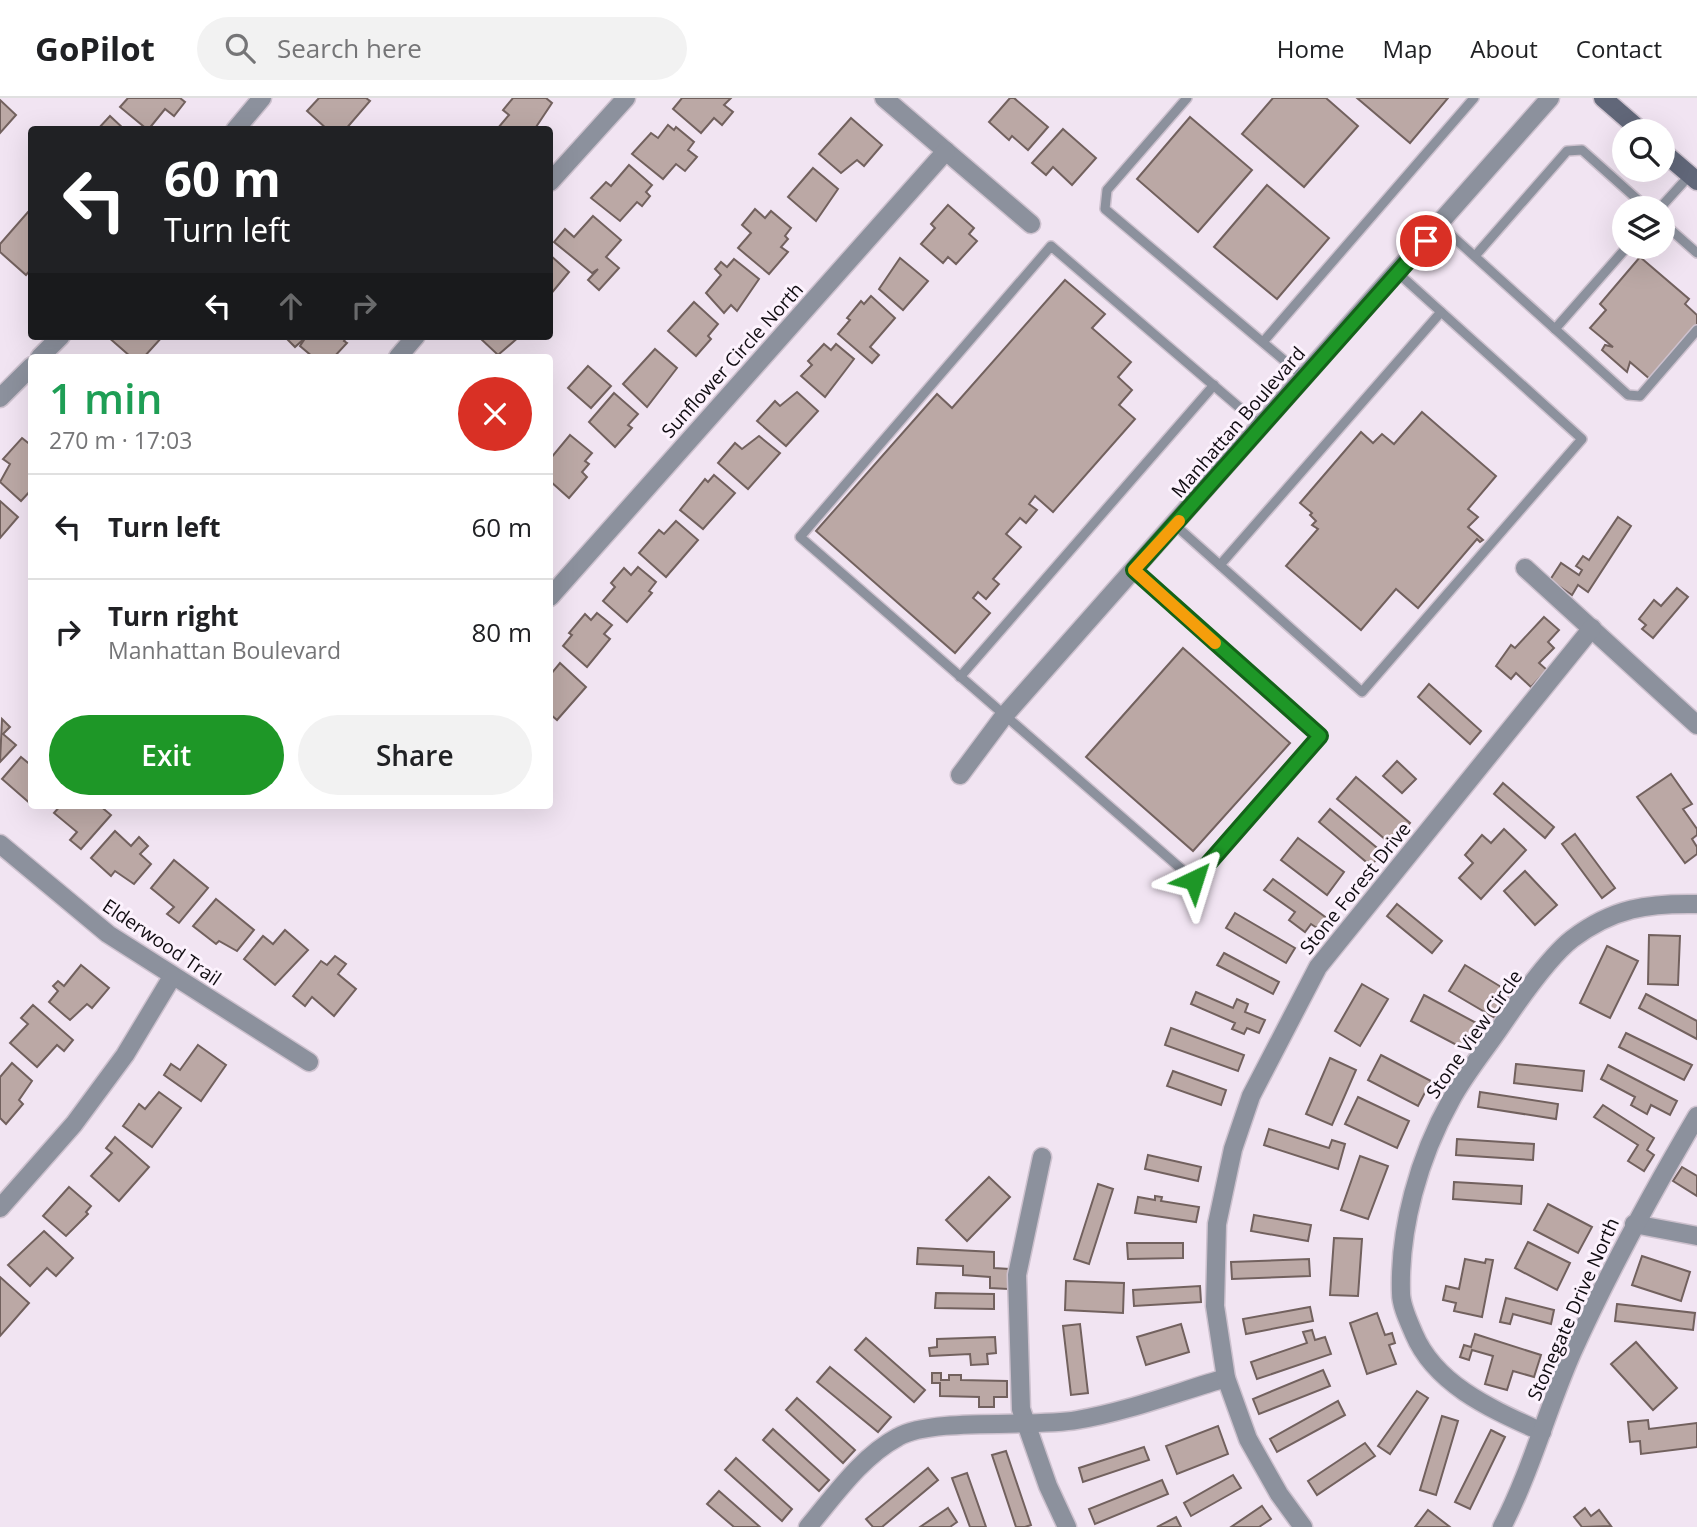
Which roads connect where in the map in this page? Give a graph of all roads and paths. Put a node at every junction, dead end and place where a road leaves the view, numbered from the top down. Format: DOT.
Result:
graph roads {
  1 [pos="262,98"];
  2 [pos="626,98"];
  3 [pos="884,98"];
  4 [pos="1187,98"];
  5 [pos="1474,98"];
  6 [pos="1550,98"];
  7 [pos="1603,98"];
  8 [pos="1627,119"];
  9 [pos="238,126"];
  10 [pos="946,151"];
  11 [pos="1675,162"];
  12 [pos="553,178"];
  13 [pos="1693,178"];
  14 [pos="1634,196"];
  15 [pos="1673,196"];
  16 [pos="1031,223"];
  17 [pos="1440,225"];
  18 [pos="1675,234"];
  19 [pos="1697,253"];
  20 [pos="1475,256"];
  21 [pos="1616,259"];
  22 [pos="1398,274"];
  23 [pos="1441,312"];
  24 [pos="1555,329"];
  25 [pos="1697,330"];
  26 [pos="57,340"];
  27 [pos="413,340"];
  28 [pos="1263,342"];
  29 [pos="43,354"];
  30 [pos="401,354"];
  31 [pos="28,370"];
  32 [pos="1305,378"];
  33 [pos="1214,385"];
  34 [pos="0,398"];
  35 [pos="1261,427"];
  36 [pos="1175,525"];
  37 [pos="1220,565"];
  38 [pos="1525,568"];
  39 [pos="1134,570"];
  40 [pos="553,594"];
  41 [pos="1592,628"];
  42 [pos="960,677"];
  43 [pos="1004,716"];
  44 [pos="1697,725"];
  45 [pos="960,775"];
  46 [pos="0,844"];
  47 [pos="1697,904"];
  48 [pos="172,977"];
  49 [pos="309,1062"];
  50 [pos="1697,1116"];
  51 [pos="1042,1157"];
  52 [pos="0,1208"];
  53 [pos="1634,1224"];
  54 [pos="1697,1236"];
  55 [pos="1226,1378"];
  56 [pos="1026,1424"];
  57 [pos="1542,1432"];
  58 [pos="808,1527"];
  59 [pos="1066,1527"];
  60 [pos="1303,1527"];
  61 [pos="1502,1527"];
  1 -- 9 [label="street"];
  2 -- 12 [label="street"];
  3 -- 10 [label="street"];
  4 -- 28 [label="lane"];
  5 -- 28 [label="lane"];
  6 -- 17 [label="street, Manhattan Boulevard"];
  7 -- 8 [label="main road"];
  10 -- 16 [label="street"];
  10 -- 40 [label="street, Sunflower Circle North"];
  11 -- 13 [label="main road"];
  13 -- 15 [label="lane"];
  14 -- 20 [label="lane"];
  17 -- 20 [label="lane"];
  17 -- 22 [label="street, Manhattan Boulevard"];
  18 -- 19 [label="lane"];
  20 -- 24 [label="lane"];
  21 -- 24 [label="lane"];
  22 -- 23 [label="lane"];
  22 -- 32 [label="street, Manhattan Boulevard"];
  23 -- 37 [label="lane"];
  23 -- 37 [label="lane"];
  24 -- 25 [label="lane"];
  26 -- 29 [label="street"];
  27 -- 30 [label="street"];
  28 -- 32 [label="lane"];
  31 -- 34 [label="street"];
  32 -- 35 [label="street, Manhattan Boulevard"];
  33 -- 35 [label="lane"];
  33 -- 42 [label="lane"];
  33 -- 42 [label="lane"];
  35 -- 36 [label="street, Manhattan Boulevard"];
  36 -- 37 [label="lane"];
  36 -- 39 [label="street, Manhattan Boulevard"];
  38 -- 41 [label="street"];
  39 -- 43 [label="street, Manhattan Boulevard"];
  39 -- 43 [label="lane"];
  41 -- 44 [label="street"];
  41 -- 55 [label="street, Stone Forest Drive"];
  42 -- 43 [label="lane"];
  43 -- 45 [label="street, Manhattan Boulevard"];
  46 -- 48 [label="street, Elderwood Trail"];
  47 -- 57 [label="street, Stone View Circle"];
  48 -- 49 [label="street, Elderwood Trail"];
  48 -- 52 [label="street"];
  50 -- 53 [label="street, Stonegate Drive North"];
  51 -- 56 [label="street"];
  53 -- 54 [label="street"];
  53 -- 57 [label="street, Stonegate Drive North"];
  55 -- 56 [label="street"];
  55 -- 60 [label="street, Stone Forest Drive"];
  56 -- 58 [label="street"];
  56 -- 59 [label="street"];
  57 -- 61 [label="street, Stonegate Drive North"];
}
